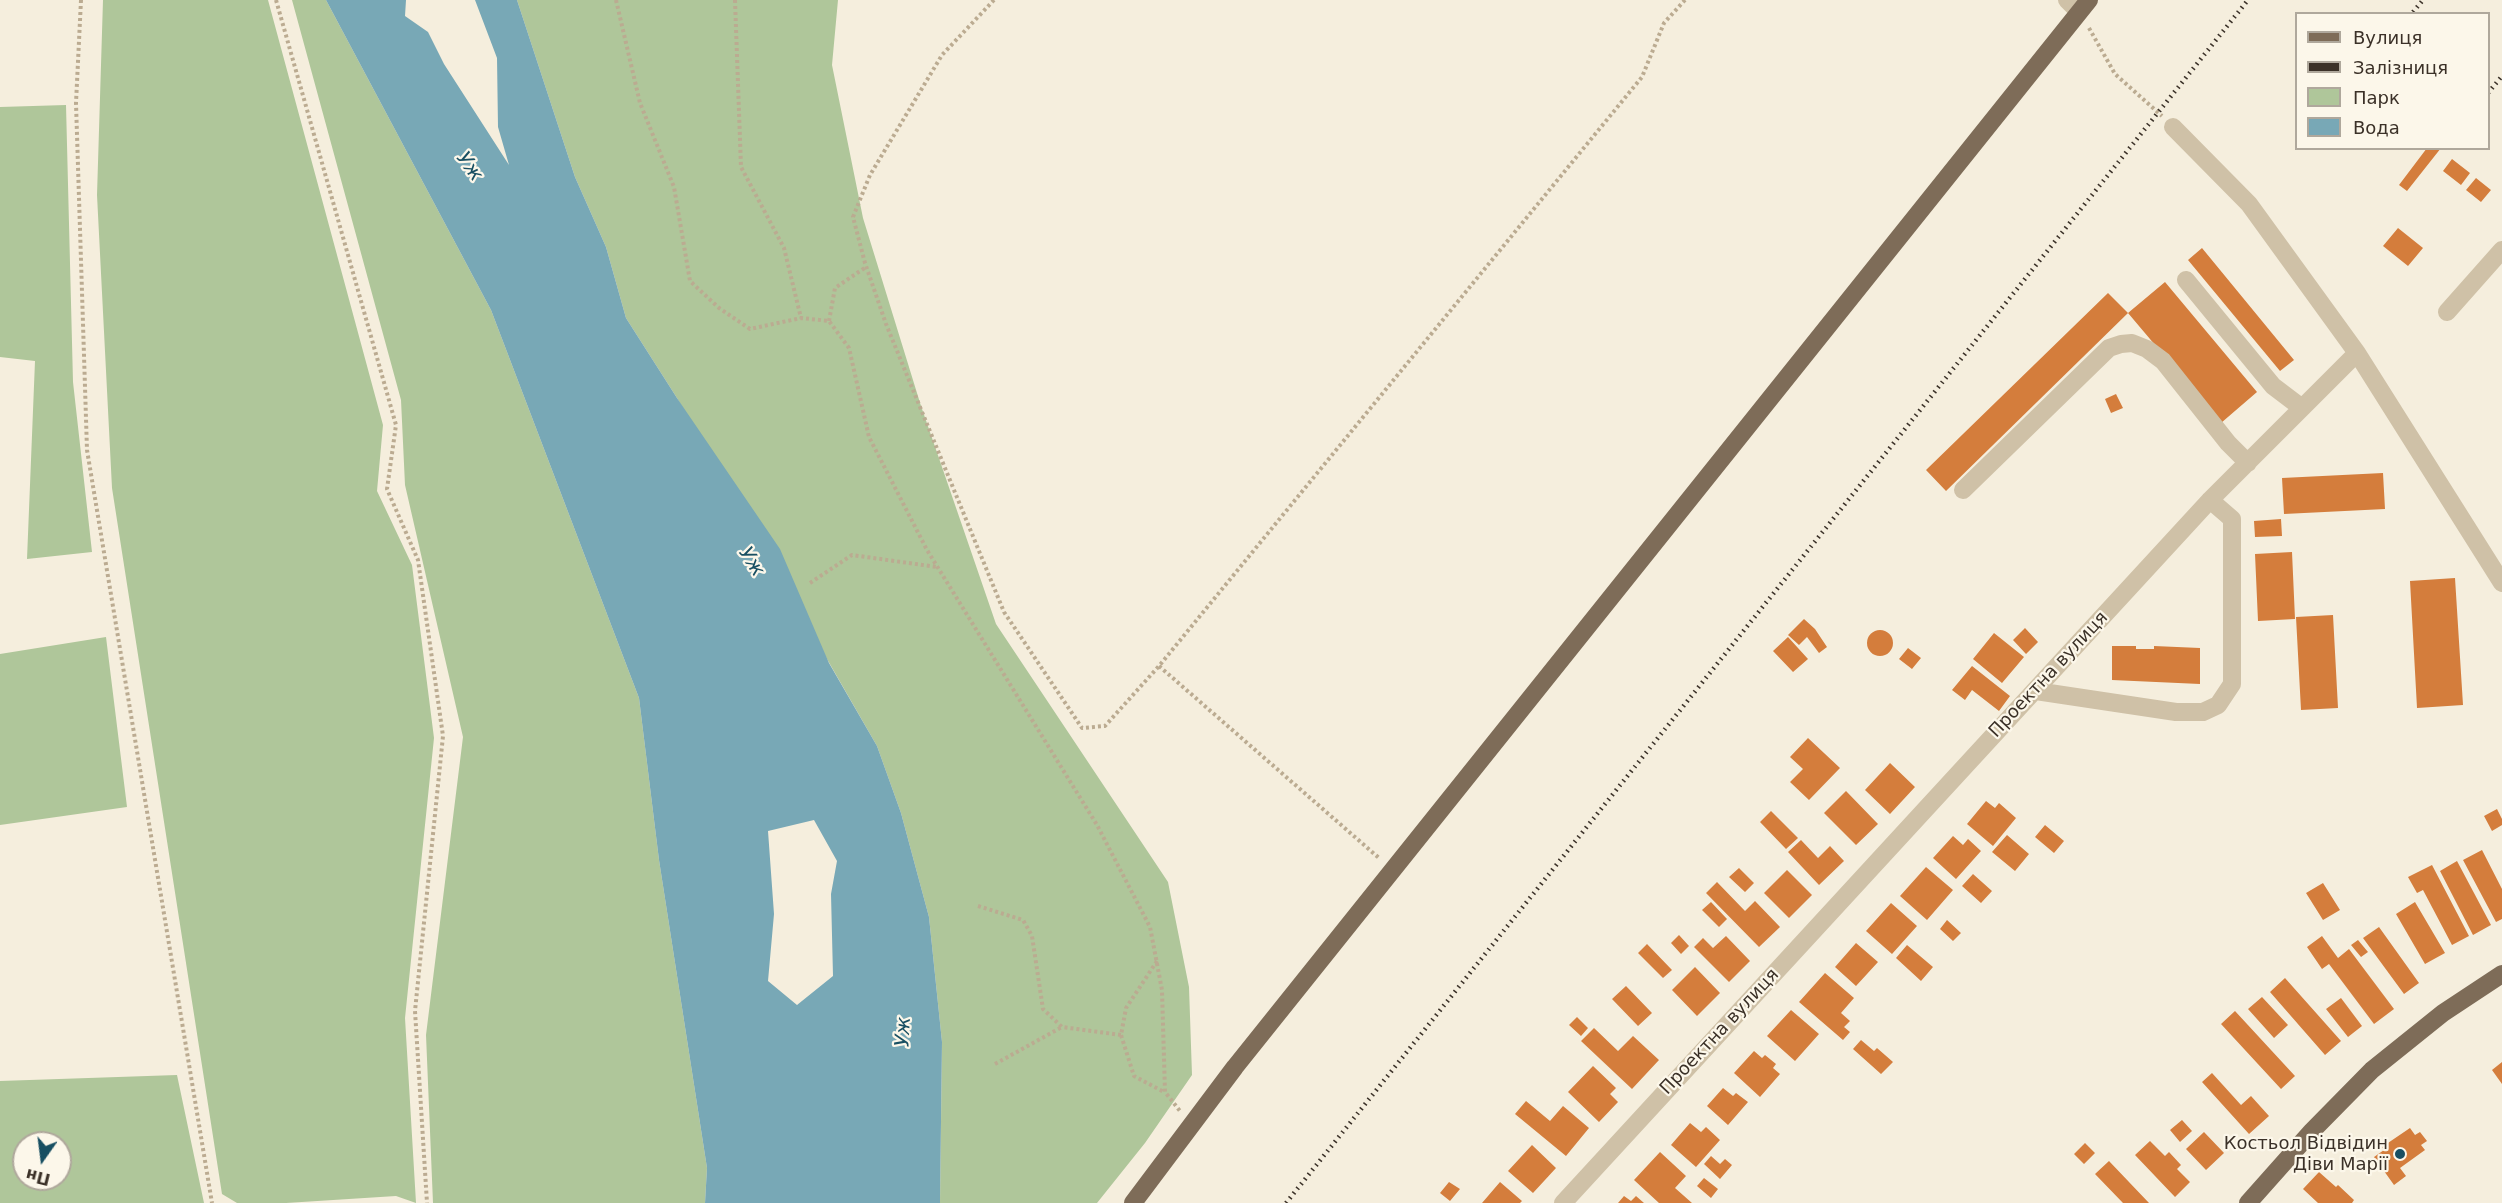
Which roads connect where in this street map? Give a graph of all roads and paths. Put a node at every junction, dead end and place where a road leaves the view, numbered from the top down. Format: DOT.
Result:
graph roads {
  1 [pos="81,0"];
  2 [pos="276,0"];
  3 [pos="616,0"];
  4 [pos="735,0"];
  5 [pos="994,0"];
  6 [pos="1685,0"];
  7 [pos="2078,4"];
  8 [pos="2173,127"];
  9 [pos="2502,250"];
  10 [pos="866,267"];
  11 [pos="2186,280"];
  12 [pos="2447,312"];
  13 [pos="801,318"];
  14 [pos="829,321"];
  15 [pos="2357,353"];
  16 [pos="2302,408"];
  17 [pos="2248,463"];
  18 [pos="1963,490"];
  19 [pos="2210,500"];
  20 [pos="938,567"];
  21 [pos="810,583"];
  22 [pos="2502,583"];
  23 [pos="1159,666"];
  24 [pos="2036,692"];
  25 [pos="1393,870"];
  26 [pos="978,906"];
  27 [pos="1157,961"];
  28 [pos="2502,974"];
  29 [pos="1062,1027"];
  30 [pos="1121,1035"];
  31 [pos="996,1064"];
  32 [pos="1165,1092"];
  33 [pos="1191,1126"];
  34 [pos="212,1203"];
  35 [pos="427,1203"];
  36 [pos="1132,1203"];
  37 [pos="1563,1203"];
  38 [pos="2248,1203"];
  1 -- 34 [label="path"];
  2 -- 35 [label="path"];
  3 -- 13 [label="path"];
  4 -- 13 [label="path"];
  5 -- 10 [label="path"];
  6 -- 23 [label="path"];
  7 -- 8 [label="path"];
  7 -- 25 [label="main road"];
  8 -- 15 [label="street"];
  9 -- 12 [label="street"];
  10 -- 14 [label="path"];
  10 -- 23 [label="path"];
  11 -- 16 [label="street"];
  13 -- 14 [label="path"];
  14 -- 20 [label="path"];
  15 -- 16 [label="street, Проектна вулиця"];
  15 -- 22 [label="street"];
  16 -- 17 [label="street, Проектна вулиця"];
  17 -- 18 [label="street"];
  17 -- 19 [label="street, Проектна вулиця"];
  19 -- 24 [label="street, Проектна вулиця"];
  19 -- 24 [label="street"];
  20 -- 21 [label="path"];
  20 -- 27 [label="path"];
  23 -- 25 [label="path"];
  24 -- 37 [label="street, Проектна вулиця"];
  25 -- 33 [label="main road"];
  26 -- 29 [label="path"];
  27 -- 30 [label="path"];
  27 -- 32 [label="path"];
  28 -- 38 [label="main road"];
  29 -- 30 [label="path"];
  29 -- 31 [label="path"];
  30 -- 32 [label="path"];
  32 -- 33 [label="path"];
  33 -- 36 [label="main road"];
}
